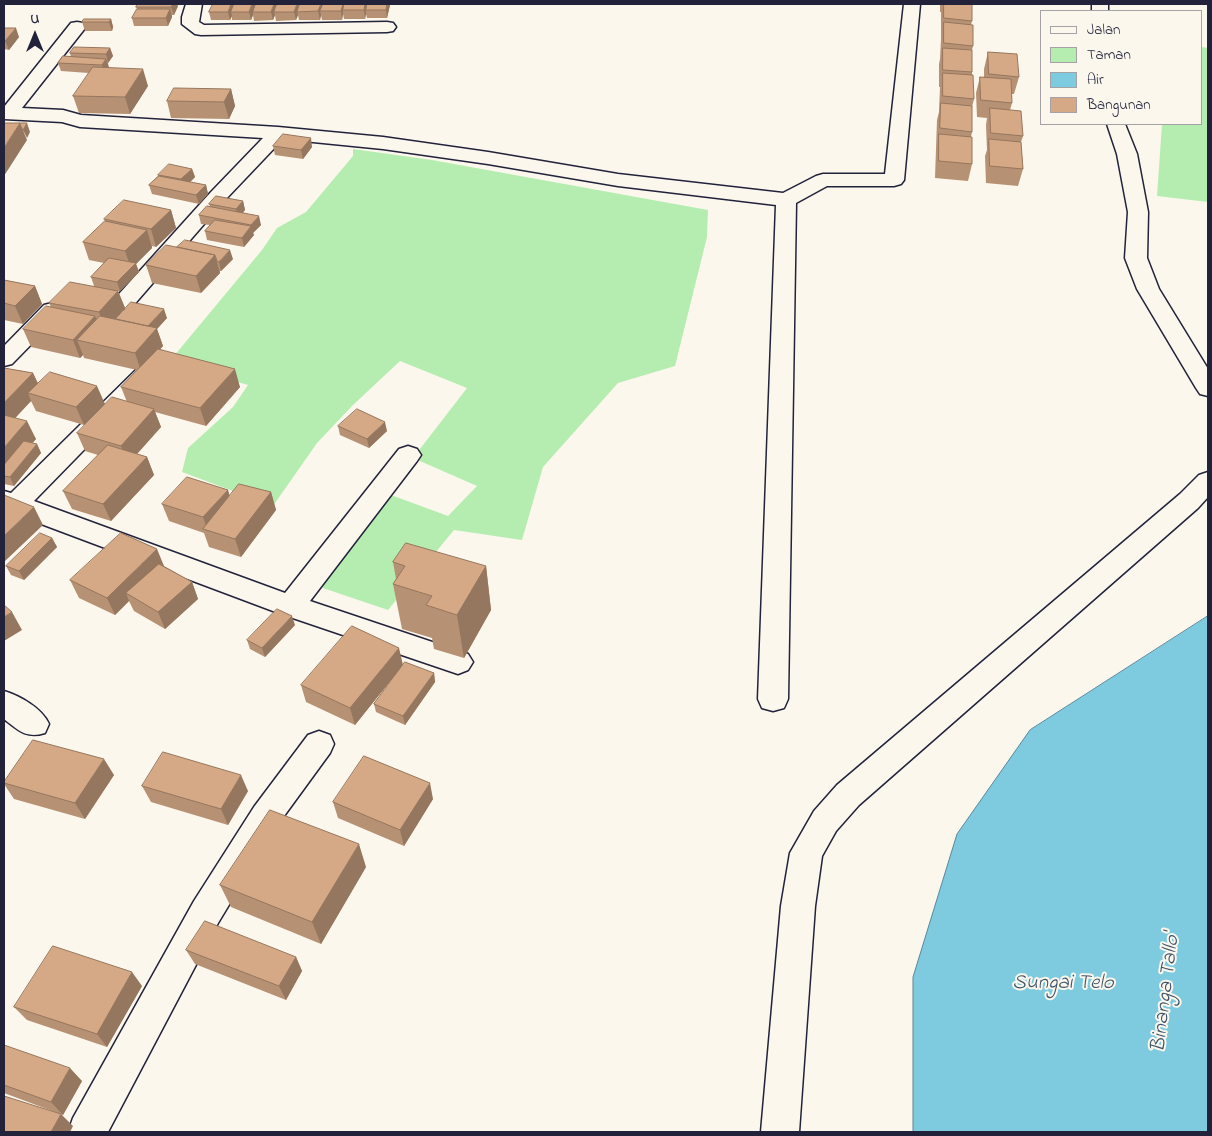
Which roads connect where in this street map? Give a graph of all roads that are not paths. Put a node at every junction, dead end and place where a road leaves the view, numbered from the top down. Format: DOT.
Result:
graph roads {
  1 [pos="194,4"];
  2 [pos="912,4"];
  3 [pos="77,27"];
  4 [pos="387,27"];
  5 [pos="6,113"];
  6 [pos="1116,125"];
  7 [pos="278,133"];
  8 [pos="786,200"];
  9 [pos="165,354"];
  10 [pos="4,359"];
  11 [pos="1208,388"];
  12 [pos="408,455"];
  13 [pos="1208,481"];
  14 [pos="10,501"];
  15 [pos="292,606"];
  16 [pos="458,662"];
  17 [pos="773,699"];
  18 [pos="4,703"];
  19 [pos="34,724"];
  20 [pos="318,744"];
  21 [pos="87,1132"];
  22 [pos="780,1132"];
  1 -- 4 [label="street"];
  2 -- 8 [label="street"];
  3 -- 5 [label="street"];
  5 -- 7 [label="street"];
  6 -- 11 [label="street"];
  7 -- 8 [label="street"];
  7 -- 10 [label="street"];
  8 -- 17 [label="street"];
  9 -- 14 [label="street"];
  12 -- 15 [label="street"];
  13 -- 22 [label="street"];
  14 -- 15 [label="street"];
  15 -- 16 [label="street"];
  18 -- 19 [label="street"];
  20 -- 21 [label="street"];
}
